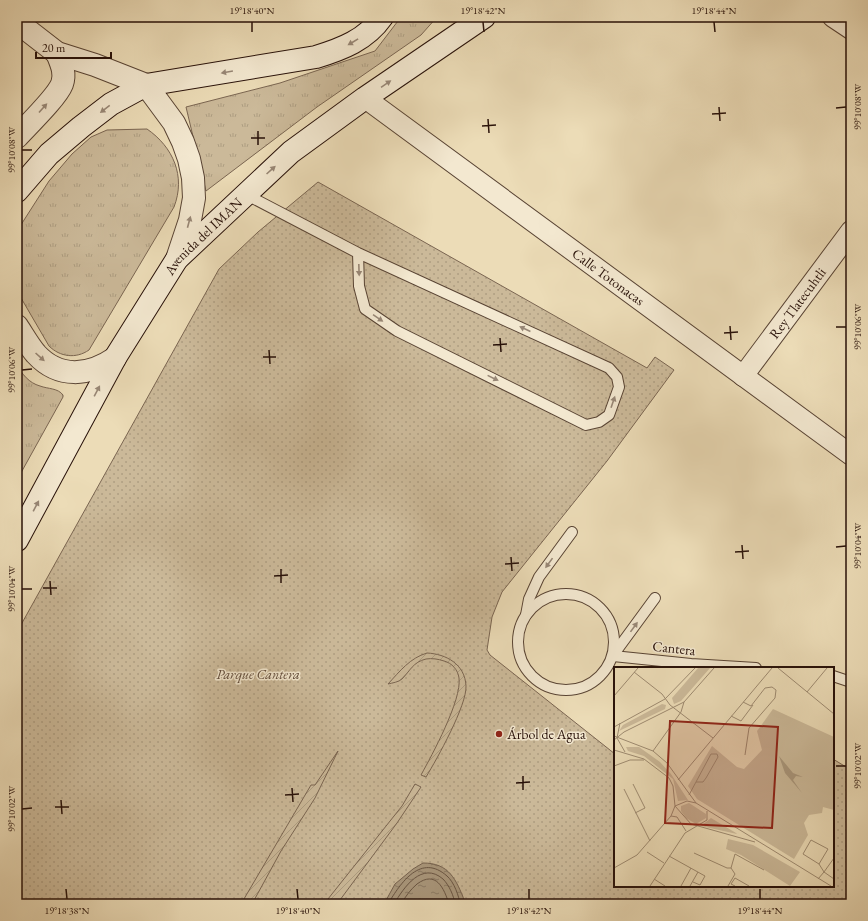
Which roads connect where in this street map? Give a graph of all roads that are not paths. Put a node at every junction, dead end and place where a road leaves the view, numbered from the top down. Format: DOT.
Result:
graph roads {
  1 [pos="382,17"];
  2 [pos="484,17"];
  3 [pos="833,17"];
  4 [pos="17,22"];
  5 [pos="851,29"];
  6 [pos="57,53"];
  7 [pos="146,85"];
  8 [pos="365,98"];
  9 [pos="17,137"];
  10 [pos="17,191"];
  11 [pos="245,194"];
  12 [pos="851,231"];
  13 [pos="358,253"];
  14 [pos="177,259"];
  15 [pos="17,326"];
  16 [pos="115,358"];
  17 [pos="743,376"];
  18 [pos="851,455"];
  19 [pos="572,532"];
  20 [pos="17,540"];
  21 [pos="656,598"];
  22 [pos="526,616"];
  23 [pos="613,656"];
  24 [pos="740,667"];
  25 [pos="834,676"];
  26 [pos="851,682"];
  1 -- 7 [label="main road, one-way"];
  8 -- 2 [label="main road, Avenida del IMAN, one-way"];
  3 -- 5 [label="street"];
  4 -- 6 [label="main road"];
  6 -- 7 [label="main road"];
  9 -- 6 [label="main road, one-way"];
  7 -- 10 [label="main road, one-way"];
  14 -- 7 [label="main road, one-way"];
  11 -- 8 [label="main road, Avenida del IMAN, one-way"];
  8 -- 17 [label="street, Calle Totonacas"];
  11 -- 13 [label="lane"];
  11 -- 14 [label="main road, Avenida del IMAN"];
  12 -- 17 [label="street, Rey Tlatecuhtli"];
  13 -- 13 [label="lane, one-way"];
  14 -- 16 [label="main road, Avenida del IMAN"];
  15 -- 16 [label="main road, one-way"];
  20 -- 16 [label="main road, Avenida del IMAN, one-way"];
  17 -- 18 [label="street, Calle Totonacas"];
  19 -- 22 [label="lane, one-way"];
  23 -- 21 [label="lane, one-way"];
  22 -- 23 [label="lane"];
  22 -- 23 [label="lane"];
  23 -- 24 [label="lane, Cantera"];
  25 -- 26 [label="lane"];
}
